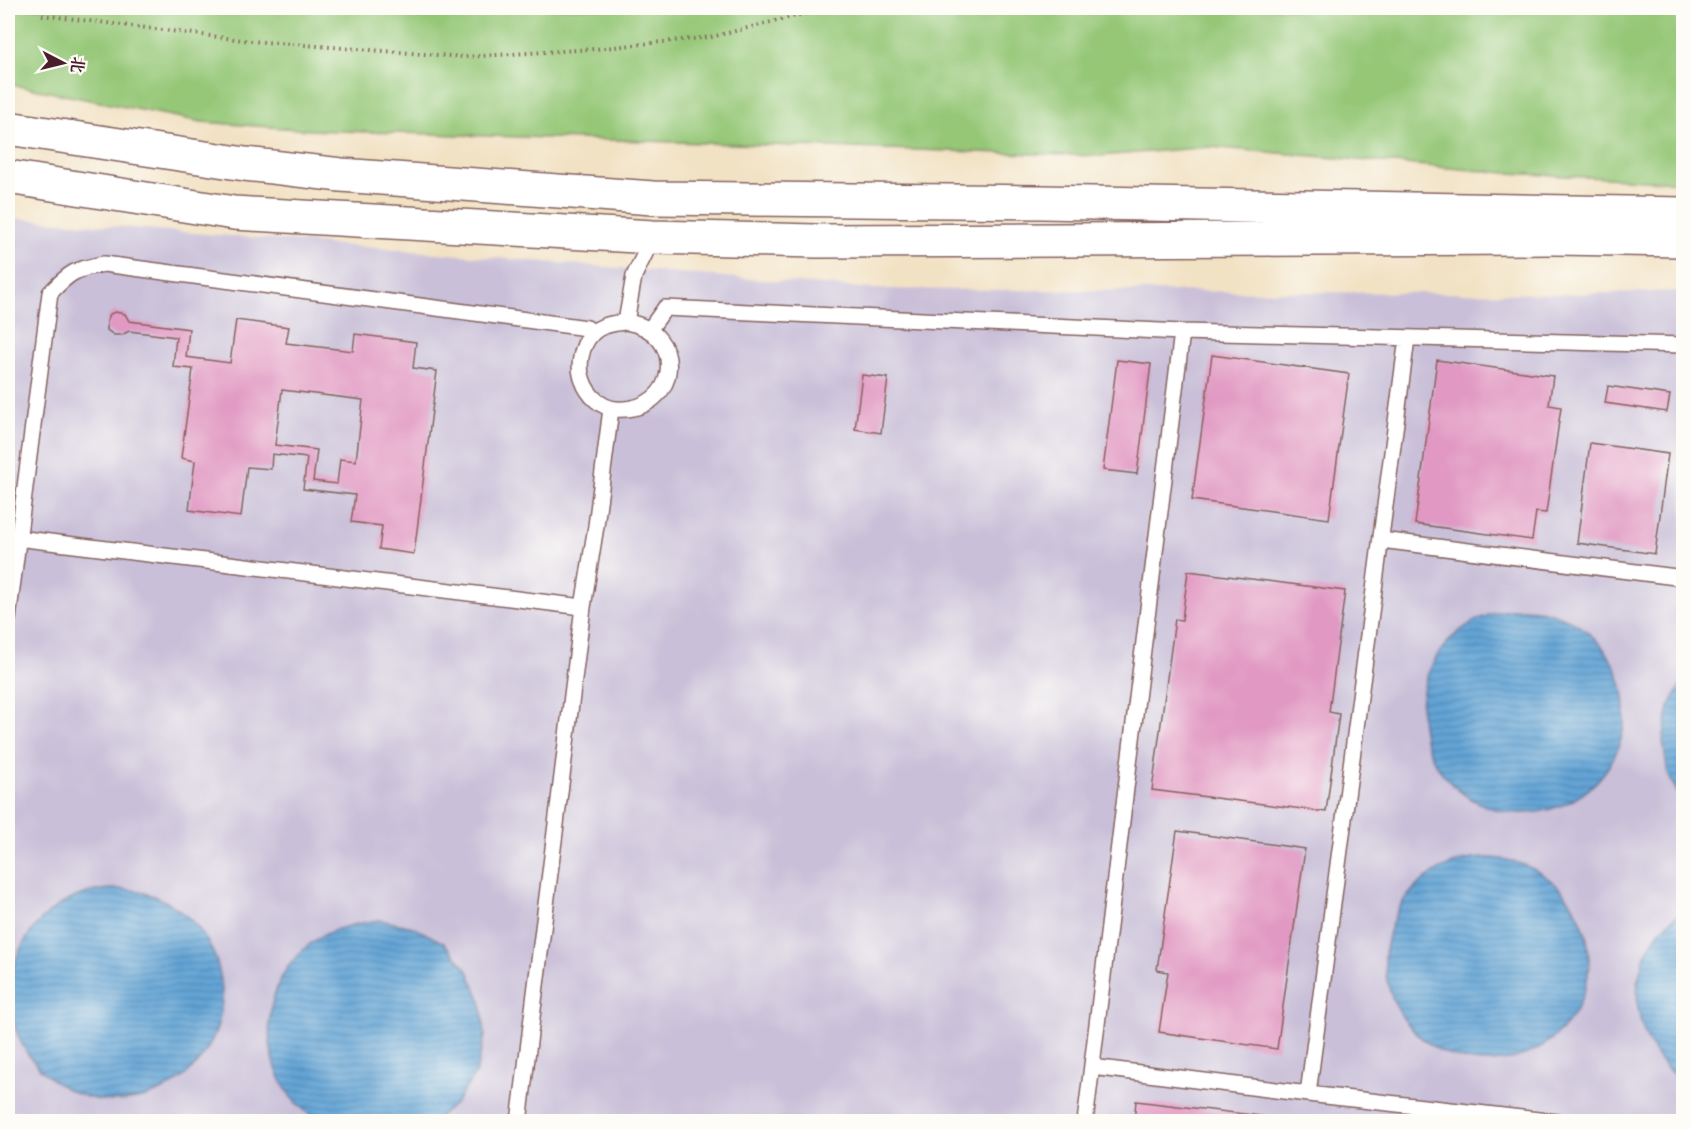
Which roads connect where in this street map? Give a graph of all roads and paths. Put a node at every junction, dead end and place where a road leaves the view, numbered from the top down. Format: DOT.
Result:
graph roads {
  1 [pos="828,8"];
  2 [pos="42,15"];
  3 [pos="8,128"];
  4 [pos="8,177"];
  5 [pos="1683,214"];
  6 [pos="653,237"];
  7 [pos="1683,240"];
  8 [pos="626,322"];
  9 [pos="650,329"];
  10 [pos="1182,332"];
  11 [pos="592,333"];
  12 [pos="1407,338"];
  13 [pos="1683,345"];
  14 [pos="611,409"];
  15 [pos="17,538"];
  16 [pos="1381,540"];
  17 [pos="1683,578"];
  18 [pos="583,607"];
  19 [pos="8,619"];
  20 [pos="1092,1067"];
  21 [pos="1308,1094"];
  22 [pos="519,1122"];
  23 [pos="1085,1122"];
  24 [pos="1557,1122"];
  1 -- 2 [label="path"];
  3 -- 5 [label="main road"];
  4 -- 6 [label="main road"];
  6 -- 7 [label="main road"];
  6 -- 8 [label="lane"];
  8 -- 9 [label="lane"];
  8 -- 11 [label="lane"];
  9 -- 10 [label="lane"];
  9 -- 14 [label="lane"];
  10 -- 12 [label="lane"];
  10 -- 20 [label="lane"];
  11 -- 14 [label="lane"];
  11 -- 15 [label="lane"];
  12 -- 13 [label="lane"];
  12 -- 16 [label="lane"];
  14 -- 18 [label="lane"];
  15 -- 18 [label="lane"];
  15 -- 19 [label="lane"];
  16 -- 17 [label="lane"];
  16 -- 21 [label="lane"];
  18 -- 22 [label="lane"];
  20 -- 21 [label="lane"];
  20 -- 23 [label="lane"];
  21 -- 24 [label="lane"];
}
